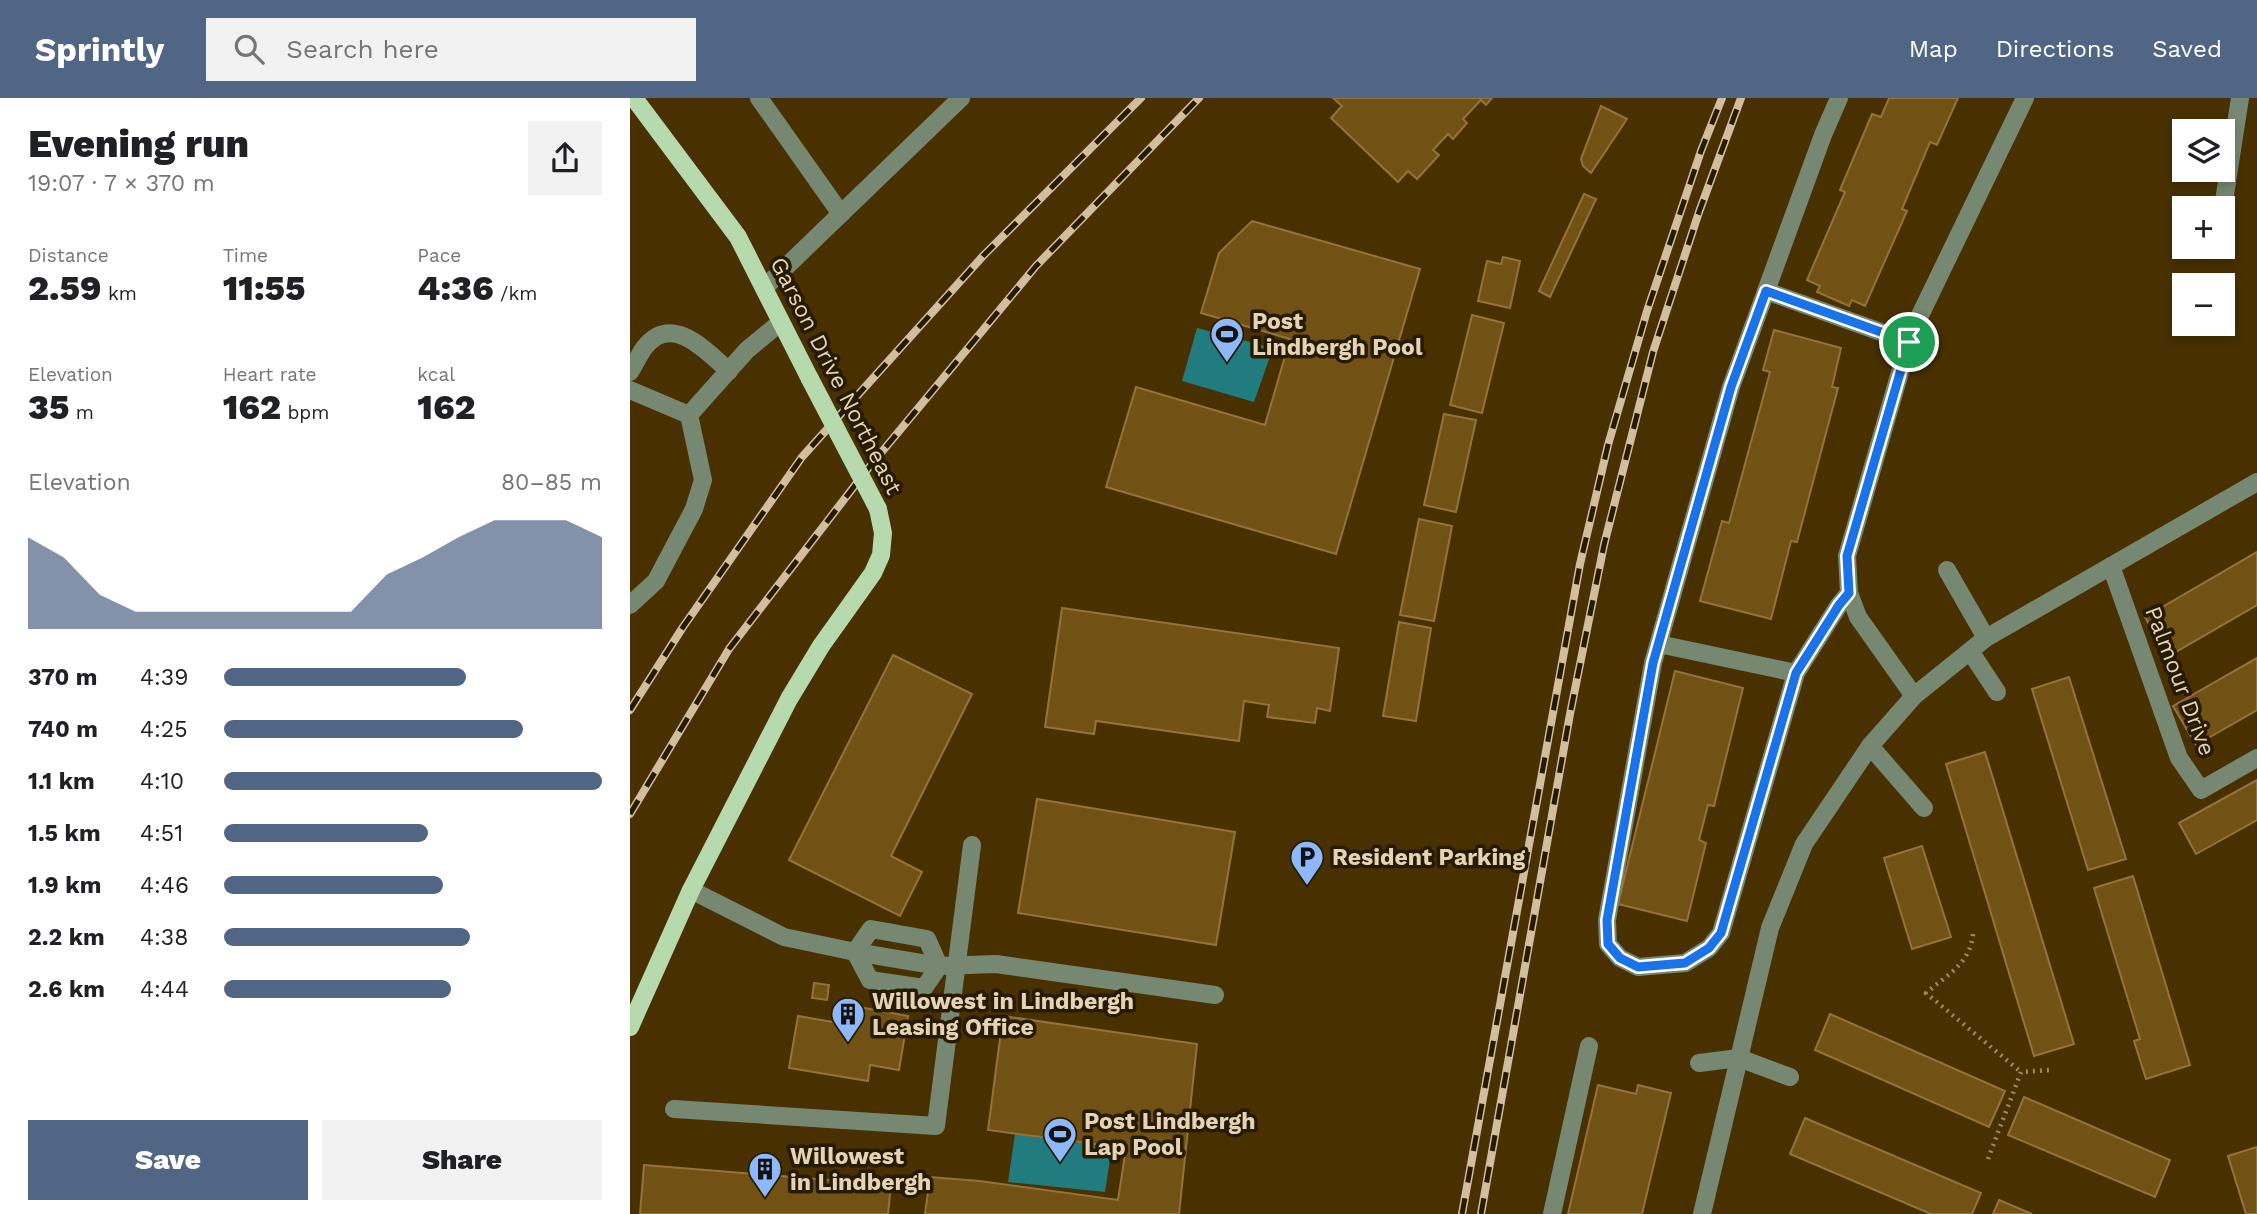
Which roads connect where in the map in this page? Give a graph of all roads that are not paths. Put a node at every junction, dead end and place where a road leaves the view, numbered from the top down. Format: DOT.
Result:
graph roads {
  1 [pos="634,98"];
  2 [pos="759,98"];
  3 [pos="961,98"];
  4 [pos="1839,98"];
  5 [pos="2025,98"];
  6 [pos="2240,98"];
  7 [pos="2225,196"];
  8 [pos="841,214"];
  9 [pos="764,289"];
  10 [pos="1766,291"];
  11 [pos="781,322"];
  12 [pos="1909,342"];
  13 [pos="729,371"];
  14 [pos="630,372"];
  15 [pos="630,390"];
  16 [pos="689,415"];
  17 [pos="2257,482"];
  18 [pos="2111,566"];
  19 [pos="1947,570"];
  20 [pos="1849,593"];
  21 [pos="630,604"];
  22 [pos="1986,638"];
  23 [pos="1659,644"];
  24 [pos="1970,651"];
  25 [pos="1796,673"];
  26 [pos="1997,692"];
  27 [pos="1914,696"];
  28 [pos="1870,746"];
  29 [pos="2257,758"];
  30 [pos="1924,808"];
  31 [pos="972,845"];
  32 [pos="691,890"];
  33 [pos="855,952"];
  34 [pos="948,965"];
  35 [pos="1215,995"];
  36 [pos="630,1027"];
  37 [pos="1589,1046"];
  38 [pos="1739,1058"];
  39 [pos="1699,1063"];
  40 [pos="1790,1077"];
  41 [pos="674,1109"];
  42 [pos="1552,1214"];
  43 [pos="1702,1214"];
  1 -- 9 [label="main road, Garson Drive Northeast"];
  2 -- 8 [label="street"];
  3 -- 8 [label="street"];
  4 -- 10 [label="street"];
  5 -- 12 [label="street"];
  6 -- 7 [label="street"];
  8 -- 9 [label="street"];
  9 -- 11 [label="main road, Garson Drive Northeast"];
  10 -- 12 [label="street"];
  10 -- 23 [label="street"];
  11 -- 13 [label="street"];
  11 -- 32 [label="main road, Garson Drive Northeast, bridge"];
  12 -- 20 [label="street"];
  13 -- 14 [label="street"];
  13 -- 16 [label="street"];
  15 -- 16 [label="street"];
  16 -- 21 [label="street"];
  17 -- 18 [label="street"];
  18 -- 22 [label="street"];
  18 -- 29 [label="street, Palmour Drive"];
  19 -- 22 [label="street"];
  20 -- 25 [label="street"];
  20 -- 27 [label="street"];
  22 -- 24 [label="street"];
  23 -- 25 [label="street"];
  23 -- 25 [label="street"];
  24 -- 26 [label="street"];
  24 -- 27 [label="street"];
  27 -- 28 [label="street"];
  28 -- 30 [label="street"];
  28 -- 38 [label="street"];
  31 -- 34 [label="street"];
  32 -- 33 [label="street"];
  32 -- 36 [label="main road, Garson Drive Northeast"];
  33 -- 34 [label="street"];
  33 -- 34 [label="street"];
  33 -- 34 [label="street"];
  34 -- 35 [label="street"];
  34 -- 41 [label="street"];
  37 -- 42 [label="street"];
  38 -- 39 [label="street"];
  38 -- 40 [label="street"];
  38 -- 43 [label="street"];
}
